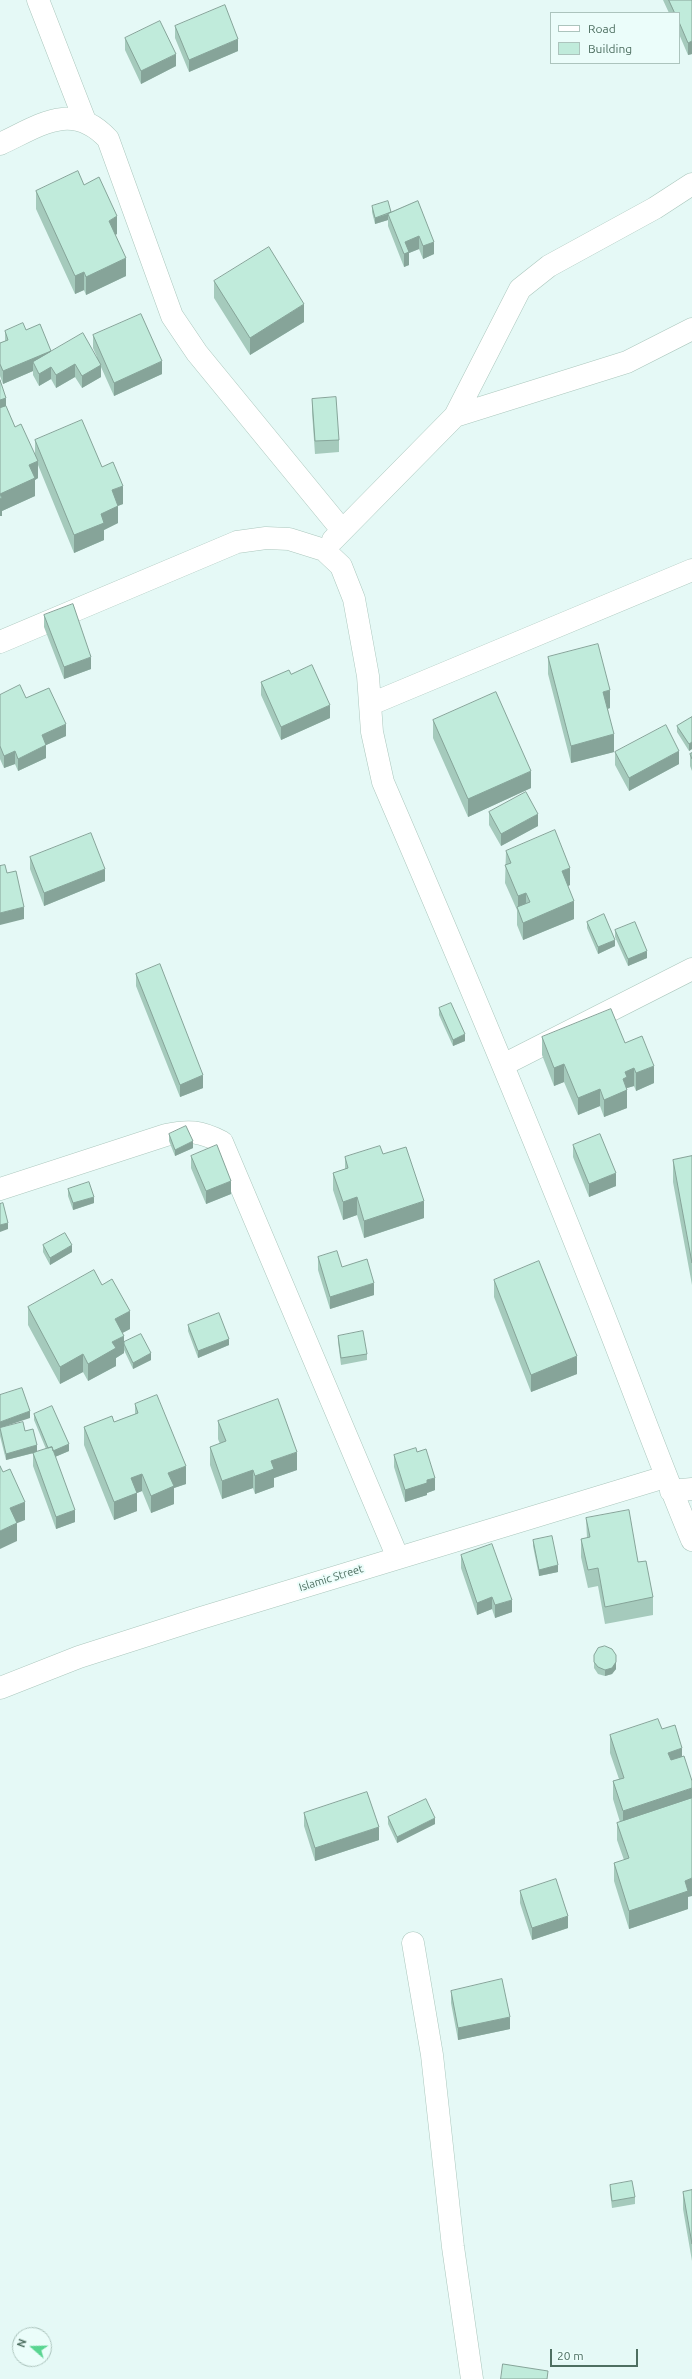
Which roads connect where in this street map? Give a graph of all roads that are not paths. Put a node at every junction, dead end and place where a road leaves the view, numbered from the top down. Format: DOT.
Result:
graph roads {
  1 [pos="38,0"];
  2 [pos="85,121"];
  3 [pos="0,144"];
  4 [pos="692,184"];
  5 [pos="692,329"];
  6 [pos="455,416"];
  7 [pos="342,530"];
  8 [pos="324,550"];
  9 [pos="692,570"];
  10 [pos="0,642"];
  11 [pos="371,704"];
  12 [pos="692,968"];
  13 [pos="504,1065"];
  14 [pos="0,1189"];
  15 [pos="676,1486"];
  16 [pos="692,1540"];
  17 [pos="398,1558"];
  18 [pos="0,1688"];
  19 [pos="414,1943"];
  20 [pos="472,2379"];
  1 -- 2 [label="street"];
  2 -- 3 [label="street"];
  2 -- 7 [label="street"];
  4 -- 6 [label="street"];
  5 -- 6 [label="street"];
  6 -- 7 [label="street"];
  7 -- 8 [label="street"];
  8 -- 10 [label="street"];
  8 -- 11 [label="street"];
  9 -- 11 [label="street"];
  11 -- 13 [label="street"];
  12 -- 13 [label="street"];
  13 -- 15 [label="street"];
  14 -- 17 [label="street"];
  15 -- 16 [label="street"];
  15 -- 17 [label="street, Islamic Street"];
  17 -- 18 [label="street, Islamic Street"];
  19 -- 20 [label="street"];
}
